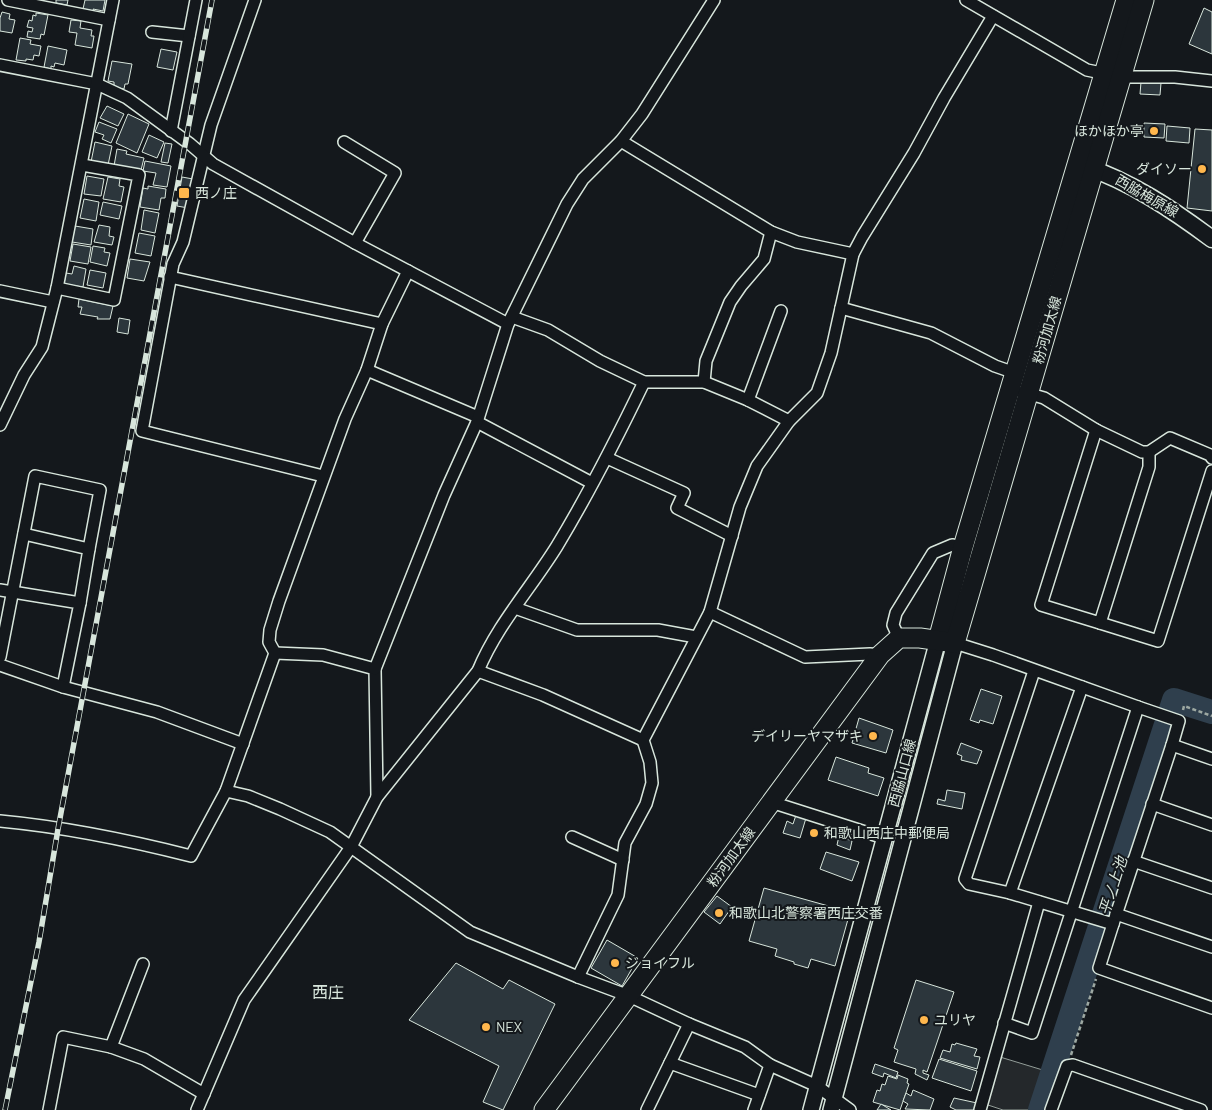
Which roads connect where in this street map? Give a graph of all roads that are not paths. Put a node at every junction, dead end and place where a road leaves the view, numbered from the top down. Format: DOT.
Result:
graph roads {
  1 [pos="8,0"];
  2 [pos="113,0"];
  3 [pos="196,0"];
  4 [pos="255,0"];
  5 [pos="714,0"];
  6 [pos="966,0"];
  7 [pos="1126,0"];
  8 [pos="1144,0"];
  9 [pos="993,16"];
  10 [pos="109,20"];
  11 [pos="152,32"];
  12 [pos="189,36"];
  13 [pos="0,65"];
  14 [pos="1112,76"];
  15 [pos="1212,81"];
  16 [pos="97,84"];
  17 [pos="171,131"];
  18 [pos="621,141"];
  19 [pos="344,142"];
  20 [pos="203,155"];
  21 [pos="82,165"];
  22 [pos="1085,166"];
  23 [pos="771,232"];
  24 [pos="1212,239"];
  25 [pos="355,243"];
  26 [pos="853,254"];
  27 [pos="408,271"];
  28 [pos="170,277"];
  29 [pos="58,288"];
  30 [pos="0,292"];
  31 [pos="54,302"];
  32 [pos="842,308"];
  33 [pos="781,311"];
  34 [pos="510,320"];
  35 [pos="382,324"];
  36 [pos="367,370"];
  37 [pos="644,382"];
  38 [pos="704,382"];
  39 [pos="1018,385"];
  40 [pos="748,400"];
  41 [pos="477,419"];
  42 [pos="789,421"];
  43 [pos="0,425"];
  44 [pos="1096,430"];
  45 [pos="1148,452"];
  46 [pos="607,458"];
  47 [pos="1212,458"];
  48 [pos="1212,471"];
  49 [pos="323,476"];
  50 [pos="592,483"];
  51 [pos="24,534"];
  52 [pos="732,536"];
  53 [pos="963,547"];
  54 [pos="89,549"];
  55 [pos="0,590"];
  56 [pos="12,593"];
  57 [pos="80,603"];
  58 [pos="515,608"];
  59 [pos="710,612"];
  60 [pos="1100,623"];
  61 [pos="696,637"];
  62 [pos="899,638"];
  63 [pos="947,641"];
  64 [pos="275,653"];
  65 [pos="880,655"];
  66 [pos="0,657"];
  67 [pos="0,665"];
  68 [pos="376,669"];
  69 [pos="478,671"];
  70 [pos="1034,671"];
  71 [pos="63,687"];
  72 [pos="1082,687"];
  73 [pos="1138,707"];
  74 [pos="644,740"];
  75 [pos="243,744"];
  76 [pos="1172,745"];
  77 [pos="1212,759"];
  78 [pos="226,790"];
  79 [pos="377,797"];
  80 [pos="771,802"];
  81 [pos="1152,804"];
  82 [pos="0,821"];
  83 [pos="1212,825"];
  84 [pos="572,836"];
  85 [pos="884,838"];
  86 [pos="351,847"];
  87 [pos="623,860"];
  88 [pos="1134,861"];
  89 [pos="1212,888"];
  90 [pos="1010,893"];
  91 [pos="1039,902"];
  92 [pos="1072,911"];
  93 [pos="1108,920"];
  94 [pos="1212,947"];
  95 [pos="143,964"];
  96 [pos="578,977"];
  97 [pos="629,996"];
  98 [pos="1212,1008"];
  99 [pos="1004,1023"];
  100 [pos="689,1024"];
  101 [pos="111,1047"];
  102 [pos="670,1063"];
  103 [pos="770,1065"];
  104 [pos="817,1086"];
  105 [pos="204,1094"];
  106 [pos="759,1095"];
  107 [pos="833,1104"];
  108 [pos="49,1110"];
  109 [pos="197,1110"];
  110 [pos="544,1110"];
  111 [pos="647,1110"];
  112 [pos="754,1110"];
  113 [pos="811,1110"];
  114 [pos="850,1110"];
  115 [pos="980,1110"];
  116 [pos="1051,1110"];
  117 [pos="1201,1110"];
  1 -- 10 [label="street"];
  2 -- 10 [label="street"];
  3 -- 12 [label="street"];
  4 -- 20 [label="street"];
  5 -- 18 [label="street"];
  6 -- 9 [label="street"];
  7 -- 14 [label="main road, 粉河加太線"];
  8 -- 14 [label="main road, 粉河加太線"];
  9 -- 14 [label="street"];
  9 -- 26 [label="street"];
  10 -- 16 [label="street"];
  11 -- 12 [label="street"];
  12 -- 17 [label="street"];
  13 -- 16 [label="street"];
  14 -- 15 [label="street"];
  14 -- 22 [label="main road, 粉河加太線"];
  16 -- 17 [label="street"];
  16 -- 21 [label="street"];
  17 -- 20 [label="street"];
  18 -- 23 [label="street"];
  18 -- 34 [label="street"];
  19 -- 25 [label="street"];
  20 -- 25 [label="street"];
  20 -- 28 [label="street"];
  21 -- 29 [label="street"];
  21 -- 29 [label="street"];
  22 -- 24 [label="main road, 西脇梅原線"];
  22 -- 39 [label="main road, 粉河加太線"];
  23 -- 26 [label="street"];
  23 -- 38 [label="street"];
  25 -- 27 [label="street"];
  26 -- 32 [label="street"];
  27 -- 34 [label="street"];
  27 -- 35 [label="street"];
  28 -- 35 [label="street"];
  28 -- 49 [label="street"];
  29 -- 31 [label="street"];
  30 -- 31 [label="street"];
  31 -- 43 [label="street"];
  32 -- 39 [label="street"];
  32 -- 42 [label="street"];
  33 -- 40 [label="street"];
  34 -- 37 [label="street"];
  34 -- 41 [label="street"];
  35 -- 36 [label="street"];
  36 -- 41 [label="street"];
  36 -- 49 [label="street"];
  37 -- 38 [label="street"];
  37 -- 46 [label="street"];
  38 -- 40 [label="street"];
  39 -- 44 [label="street"];
  39 -- 53 [label="main road, 粉河加太線"];
  39 -- 63 [label="main road, 粉河加太線"];
  40 -- 42 [label="street"];
  41 -- 50 [label="street"];
  41 -- 68 [label="street"];
  42 -- 52 [label="street"];
  44 -- 45 [label="street"];
  44 -- 60 [label="street"];
  45 -- 47 [label="street"];
  45 -- 60 [label="street"];
  46 -- 50 [label="street"];
  46 -- 52 [label="street"];
  48 -- 60 [label="street"];
  49 -- 64 [label="street"];
  50 -- 58 [label="street"];
  51 -- 54 [label="street"];
  51 -- 54 [label="street"];
  51 -- 56 [label="street"];
  52 -- 59 [label="street"];
  53 -- 62 [label="street"];
  53 -- 63 [label="main road, 粉河加太線"];
  54 -- 57 [label="street"];
  55 -- 56 [label="street"];
  56 -- 57 [label="street"];
  56 -- 66 [label="street"];
  57 -- 71 [label="street"];
  58 -- 61 [label="street"];
  58 -- 69 [label="street"];
  59 -- 61 [label="street"];
  59 -- 65 [label="street"];
  61 -- 74 [label="street"];
  62 -- 63 [label="main road"];
  62 -- 65 [label="main road, 粉河加太線"];
  63 -- 70 [label="street"];
  63 -- 85 [label="street, 西脇山口線"];
  63 -- 107 [label="street, 西脇山口線"];
  64 -- 68 [label="street"];
  64 -- 75 [label="street"];
  65 -- 80 [label="main road, 粉河加太線"];
  67 -- 71 [label="street"];
  68 -- 79 [label="street"];
  69 -- 74 [label="street"];
  69 -- 79 [label="street"];
  70 -- 72 [label="street"];
  70 -- 90 [label="street"];
  71 -- 75 [label="street"];
  72 -- 73 [label="street"];
  72 -- 90 [label="street"];
  73 -- 76 [label="street"];
  73 -- 92 [label="street"];
  74 -- 87 [label="street"];
  75 -- 78 [label="street"];
  76 -- 77 [label="street"];
  76 -- 81 [label="street"];
  78 -- 82 [label="street"];
  78 -- 86 [label="street"];
  79 -- 86 [label="street"];
  80 -- 85 [label="street"];
  80 -- 97 [label="main road, 粉河加太線"];
  81 -- 83 [label="street"];
  81 -- 88 [label="street"];
  84 -- 87 [label="street"];
  85 -- 104 [label="street, 西脇山口線"];
  86 -- 96 [label="street"];
  86 -- 105 [label="street"];
  87 -- 96 [label="street"];
  88 -- 89 [label="street"];
  88 -- 93 [label="street"];
  90 -- 91 [label="street"];
  91 -- 92 [label="street"];
  91 -- 99 [label="street"];
  92 -- 93 [label="street"];
  92 -- 99 [label="street"];
  93 -- 94 [label="street"];
  93 -- 98 [label="street"];
  95 -- 101 [label="street"];
  96 -- 97 [label="street"];
  97 -- 100 [label="street"];
  97 -- 110 [label="main road, 粉河加太線"];
  99 -- 115 [label="street"];
  100 -- 102 [label="street"];
  100 -- 103 [label="street"];
  101 -- 105 [label="street"];
  101 -- 108 [label="street"];
  102 -- 106 [label="street"];
  102 -- 111 [label="street"];
  103 -- 104 [label="street"];
  103 -- 106 [label="street"];
  104 -- 107 [label="street"];
  104 -- 113 [label="street, 西脇山口線"];
  105 -- 109 [label="street"];
  106 -- 112 [label="street"];
  107 -- 114 [label="street"];
  116 -- 117 [label="street"];
}
